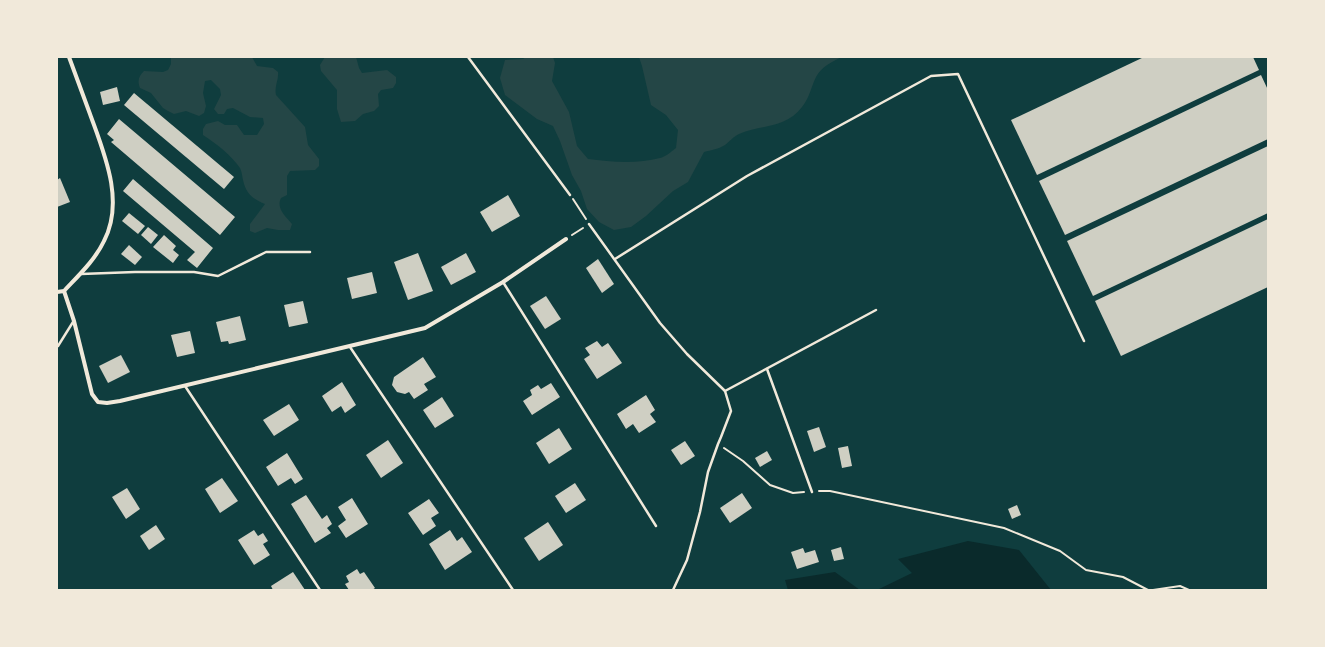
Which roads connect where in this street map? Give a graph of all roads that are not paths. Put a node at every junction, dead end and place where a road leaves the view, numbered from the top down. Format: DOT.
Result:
graph roads {
  1 [pos="69,57"];
  2 [pos="468,57"];
  3 [pos="570,195"];
  4 [pos="589,224"];
  5 [pos="566,239"];
  6 [pos="310,252"];
  7 [pos="615,259"];
  8 [pos="80,274"];
  9 [pos="503,282"];
  10 [pos="64,290"];
  11 [pos="57,292"];
  12 [pos="876,310"];
  13 [pos="74,321"];
  14 [pos="1084,341"];
  15 [pos="58,346"];
  16 [pos="350,347"];
  17 [pos="767,369"];
  18 [pos="185,386"];
  19 [pos="725,392"];
  20 [pos="812,492"];
  21 [pos="656,526"];
  22 [pos="320,590"];
  23 [pos="513,590"];
  24 [pos="673,590"];
  1 -- 8 [label="street"];
  2 -- 3 [label="lane"];
  4 -- 7 [label="lane"];
  5 -- 9 [label="street"];
  6 -- 8 [label="lane"];
  7 -- 14 [label="lane"];
  7 -- 19 [label="lane"];
  8 -- 10 [label="street"];
  9 -- 16 [label="street"];
  9 -- 21 [label="lane"];
  10 -- 11 [label="street"];
  10 -- 13 [label="street"];
  12 -- 17 [label="lane"];
  13 -- 15 [label="lane"];
  13 -- 18 [label="street"];
  16 -- 18 [label="street"];
  16 -- 23 [label="lane"];
  17 -- 19 [label="lane"];
  17 -- 20 [label="lane"];
  18 -- 22 [label="lane"];
  19 -- 24 [label="lane"];
}
